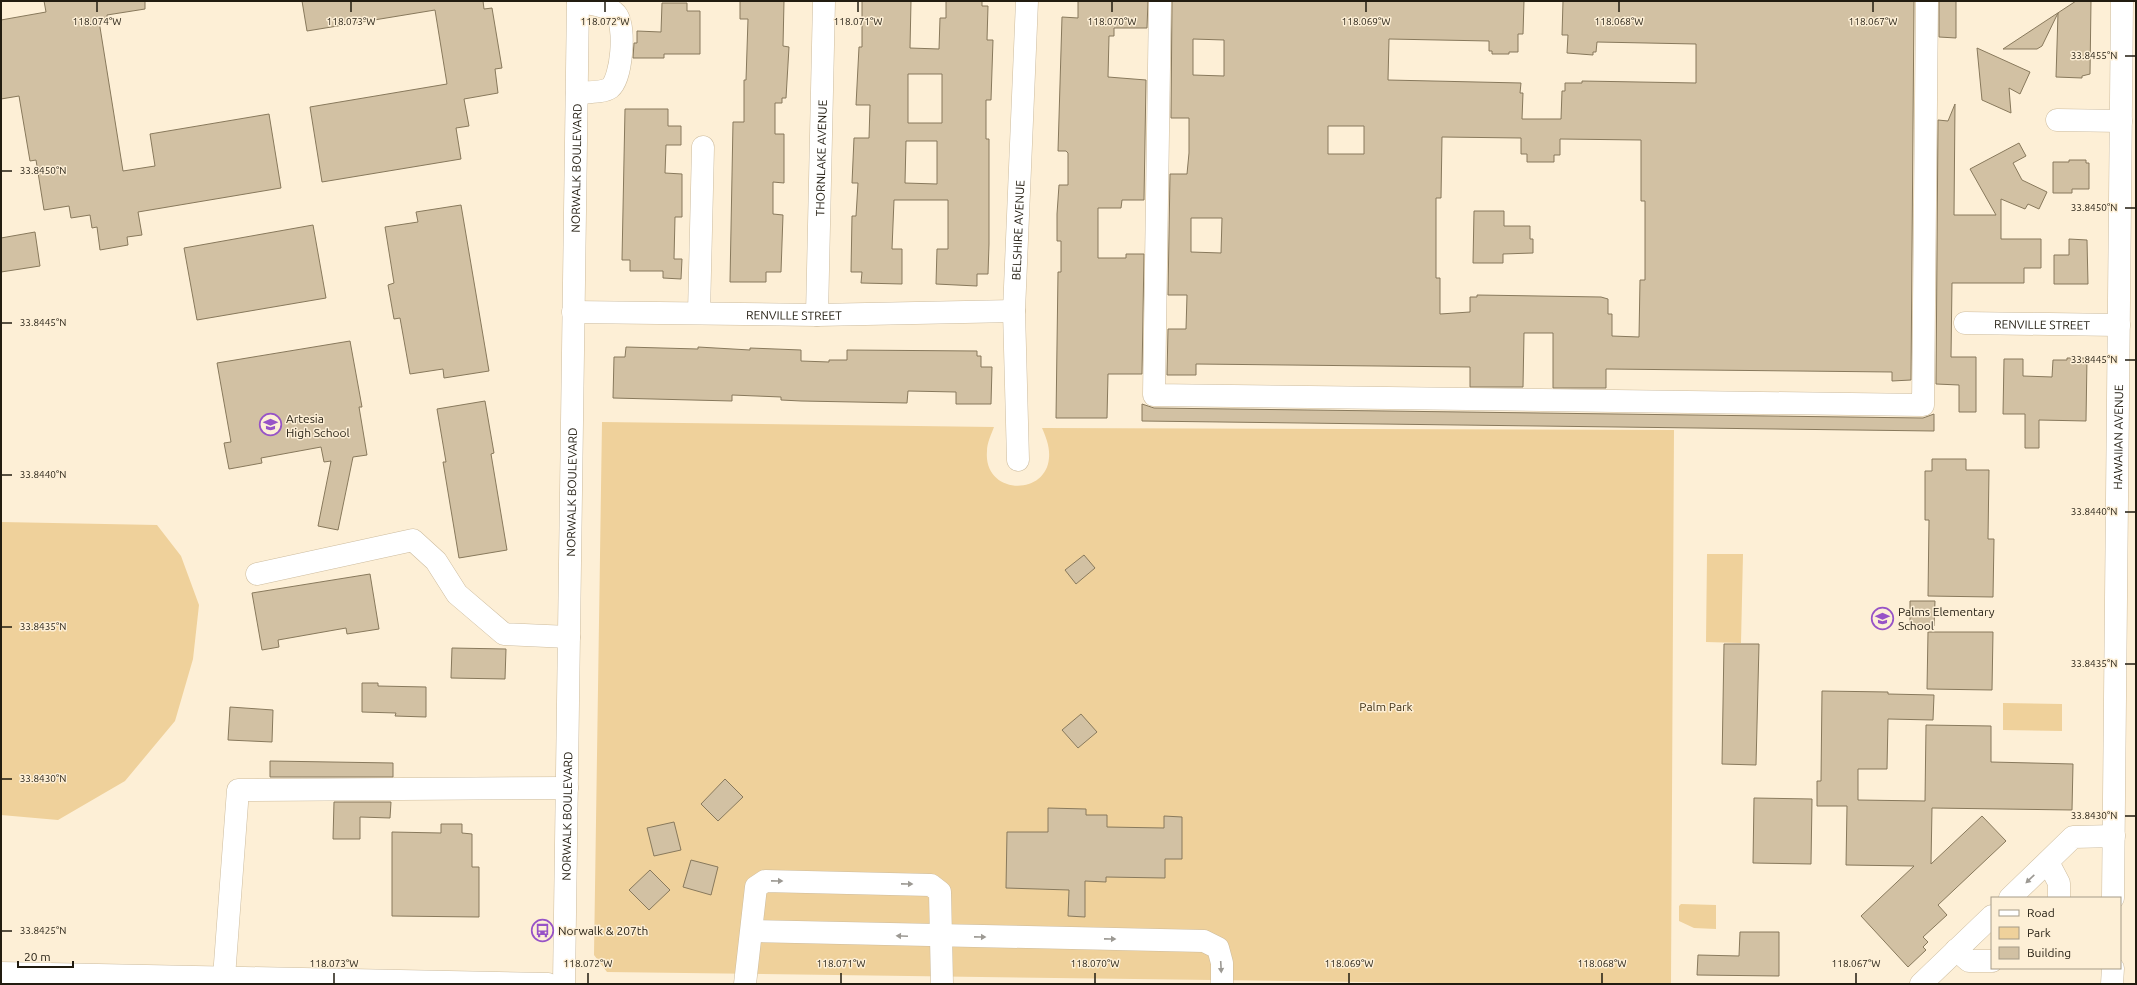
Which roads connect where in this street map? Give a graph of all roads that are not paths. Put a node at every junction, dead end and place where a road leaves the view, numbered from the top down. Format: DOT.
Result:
graph roads {
  1 [pos="578,1"];
  2 [pos="824,1"];
  3 [pos="1027,1"];
  4 [pos="1160,1"];
  5 [pos="1927,1"];
  6 [pos="2122,1"];
  7 [pos="576,93"];
  8 [pos="2057,120"];
  9 [pos="2121,122"];
  10 [pos="703,147"];
  11 [pos="1014,311"];
  12 [pos="574,312"];
  13 [pos="699,313"];
  14 [pos="817,314"];
  15 [pos="1965,323"];
  16 [pos="2119,324"];
  17 [pos="1018,460"];
  18 [pos="257,574"];
  19 [pos="569,637"];
  20 [pos="567,788"];
  21 [pos="2114,836"];
  22 [pos="2048,862"];
  23 [pos="2011,897"];
  24 [pos="2059,897"];
  25 [pos="2113,897"];
  26 [pos="1991,917"];
  27 [pos="753,932"];
  28 [pos="941,937"];
  29 [pos="1956,950"];
  30 [pos="1991,961"];
  31 [pos="2113,969"];
  32 [pos="1,973"];
  33 [pos="224,977"];
  34 [pos="328,981"];
  35 [pos="442,983"];
  36 [pos="548,984"];
  37 [pos="564,984"];
  38 [pos="745,984"];
  39 [pos="942,984"];
  40 [pos="1222,984"];
  41 [pos="1921,984"];
  42 [pos="2112,984"];
  1 -- 7 [label="street, NORWALK BOULEVARD"];
  1 -- 7 [label="street"];
  2 -- 14 [label="street, THORNLAKE AVENUE"];
  3 -- 11 [label="street, BELSHIRE AVENUE"];
  4 -- 5 [label="street"];
  6 -- 9 [label="street, HAWAIIAN AVENUE"];
  7 -- 12 [label="street, NORWALK BOULEVARD"];
  8 -- 9 [label="street"];
  9 -- 16 [label="street, HAWAIIAN AVENUE"];
  10 -- 13 [label="street"];
  11 -- 14 [label="street, RENVILLE STREET"];
  11 -- 17 [label="street, BELSHIRE AVENUE"];
  12 -- 13 [label="street, RENVILLE STREET"];
  12 -- 19 [label="street, NORWALK BOULEVARD"];
  13 -- 14 [label="street, RENVILLE STREET"];
  15 -- 16 [label="street, RENVILLE STREET"];
  16 -- 21 [label="street, HAWAIIAN AVENUE"];
  18 -- 19 [label="street"];
  19 -- 20 [label="street, NORWALK BOULEVARD"];
  20 -- 33 [label="street"];
  20 -- 37 [label="street, NORWALK BOULEVARD"];
  21 -- 22 [label="street"];
  21 -- 25 [label="street, HAWAIIAN AVENUE"];
  22 -- 23 [label="street, one-way"];
  22 -- 24 [label="street"];
  26 -- 29 [label="street"];
  28 -- 27 [label="street, one-way"];
  27 -- 28 [label="street, one-way"];
  27 -- 38 [label="street"];
  28 -- 39 [label="street"];
  28 -- 40 [label="street, one-way"];
  29 -- 30 [label="street"];
  29 -- 41 [label="street"];
  31 -- 42 [label="street"];
  32 -- 33 [label="street"];
  33 -- 34 [label="street"];
  34 -- 35 [label="street"];
  35 -- 36 [label="street"];
}
